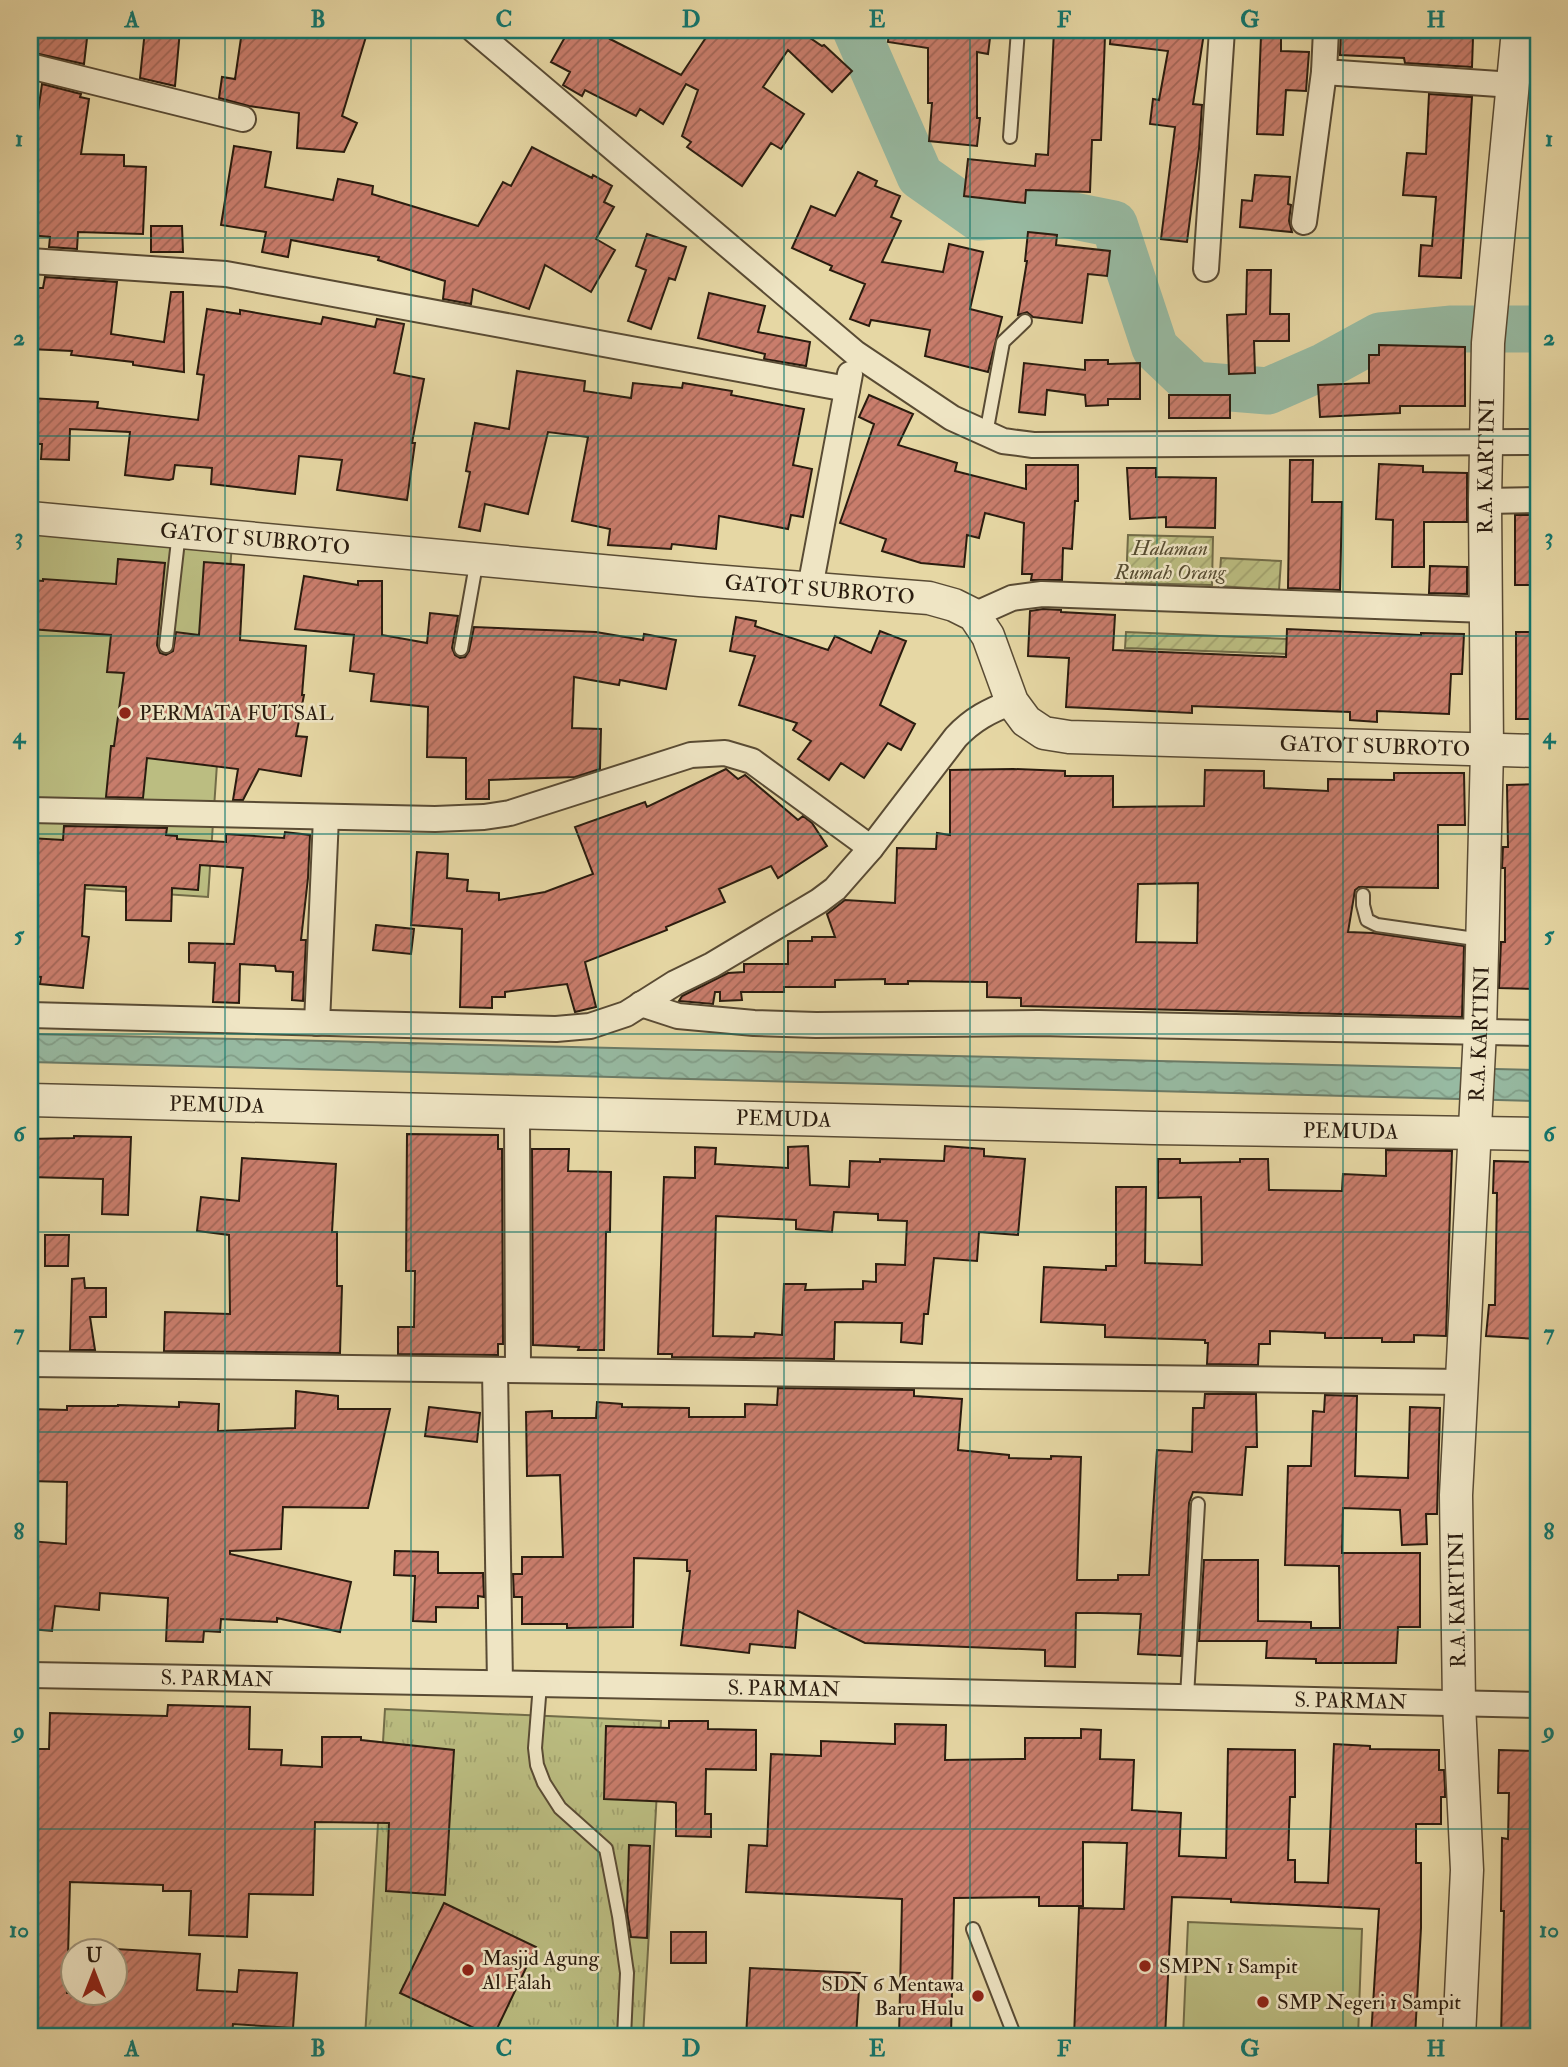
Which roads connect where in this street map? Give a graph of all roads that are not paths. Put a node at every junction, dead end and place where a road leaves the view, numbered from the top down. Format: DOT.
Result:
graph roads {
  1 [pos="474,30"];
  2 [pos="1018,30"];
  3 [pos="1222,30"];
  4 [pos="1325,30"];
  5 [pos="1524,45"];
  6 [pos="30,66"];
  7 [pos="1324,72"];
  8 [pos="1513,85"];
  9 [pos="243,119"];
  10 [pos="1010,137"];
  11 [pos="1304,222"];
  12 [pos="30,261"];
  13 [pos="1206,269"];
  14 [pos="1025,321"];
  15 [pos="855,353"];
  16 [pos="847,389"];
  17 [pos="986,434"];
  18 [pos="1486,442"];
  19 [pos="1538,442"];
  20 [pos="1485,500"];
  21 [pos="1538,500"];
  22 [pos="30,518"];
  23 [pos="178,531"];
  24 [pos="477,559"];
  25 [pos="810,588"];
  26 [pos="1487,610"];
  27 [pos="974,615"];
  28 [pos="166,646"];
  29 [pos="461,649"];
  30 [pos="1012,702"];
  31 [pos="1487,750"];
  32 [pos="1538,751"];
  33 [pos="30,810"];
  34 [pos="326,817"];
  35 [pos="871,848"];
  36 [pos="1363,895"];
  37 [pos="1482,940"];
  38 [pos="641,1004"];
  39 [pos="30,1015"];
  40 [pos="317,1023"];
  41 [pos="1538,1033"];
  42 [pos="1480,1036"];
  43 [pos="30,1100"];
  44 [pos="517,1113"];
  45 [pos="1475,1124"];
  46 [pos="1538,1134"];
  47 [pos="30,1364"];
  48 [pos="506,1370"];
  49 [pos="1462,1382"];
  50 [pos="1198,1504"];
  51 [pos="30,1675"];
  52 [pos="500,1683"];
  53 [pos="540,1684"];
  54 [pos="1187,1697"];
  55 [pos="1459,1704"];
  56 [pos="1538,1705"];
  57 [pos="973,1929"];
  58 [pos="624,2037"];
  59 [pos="1015,2037"];
  60 [pos="1459,2037"];
  1 -- 15 [label="street"];
  2 -- 10 [label="lane"];
  3 -- 13 [label="street"];
  4 -- 7 [label="street"];
  5 -- 8 [label="street, R.A. KARTINI"];
  6 -- 9 [label="street"];
  7 -- 8 [label="street"];
  7 -- 11 [label="street"];
  8 -- 18 [label="street, R.A. KARTINI"];
  12 -- 16 [label="street"];
  14 -- 17 [label="lane"];
  15 -- 16 [label="street"];
  15 -- 17 [label="street"];
  16 -- 25 [label="street"];
  17 -- 18 [label="street"];
  18 -- 19 [label="street"];
  18 -- 20 [label="street, R.A. KARTINI"];
  20 -- 21 [label="street"];
  20 -- 26 [label="street, R.A. KARTINI"];
  22 -- 23 [label="street, GATOT SUBROTO"];
  23 -- 24 [label="street, GATOT SUBROTO"];
  23 -- 28 [label="lane"];
  24 -- 25 [label="street, GATOT SUBROTO"];
  24 -- 29 [label="lane"];
  25 -- 27 [label="street, GATOT SUBROTO"];
  26 -- 27 [label="street"];
  26 -- 31 [label="street, R.A. KARTINI"];
  27 -- 30 [label="street, GATOT SUBROTO"];
  30 -- 31 [label="street, GATOT SUBROTO"];
  30 -- 35 [label="street"];
  31 -- 32 [label="street, GATOT SUBROTO"];
  31 -- 37 [label="street, R.A. KARTINI"];
  33 -- 34 [label="street"];
  34 -- 35 [label="street"];
  34 -- 40 [label="street"];
  35 -- 38 [label="street"];
  36 -- 37 [label="lane"];
  37 -- 42 [label="street, R.A. KARTINI"];
  38 -- 40 [label="street"];
  38 -- 42 [label="street"];
  39 -- 40 [label="street"];
  41 -- 42 [label="street"];
  42 -- 45 [label="street, R.A. KARTINI"];
  43 -- 44 [label="street, PEMUDA"];
  44 -- 45 [label="street, PEMUDA"];
  44 -- 48 [label="street"];
  45 -- 46 [label="street, PEMUDA"];
  45 -- 49 [label="street, R.A. KARTINI"];
  47 -- 48 [label="street"];
  48 -- 49 [label="street"];
  48 -- 52 [label="street"];
  49 -- 55 [label="street, R.A. KARTINI"];
  50 -- 54 [label="lane"];
  51 -- 52 [label="street, S. PARMAN"];
  52 -- 53 [label="street, S. PARMAN"];
  53 -- 54 [label="street, S. PARMAN"];
  53 -- 58 [label="lane"];
  54 -- 55 [label="street, S. PARMAN"];
  55 -- 56 [label="street, S. PARMAN"];
  55 -- 60 [label="street, R.A. KARTINI"];
  57 -- 59 [label="lane"];
}
